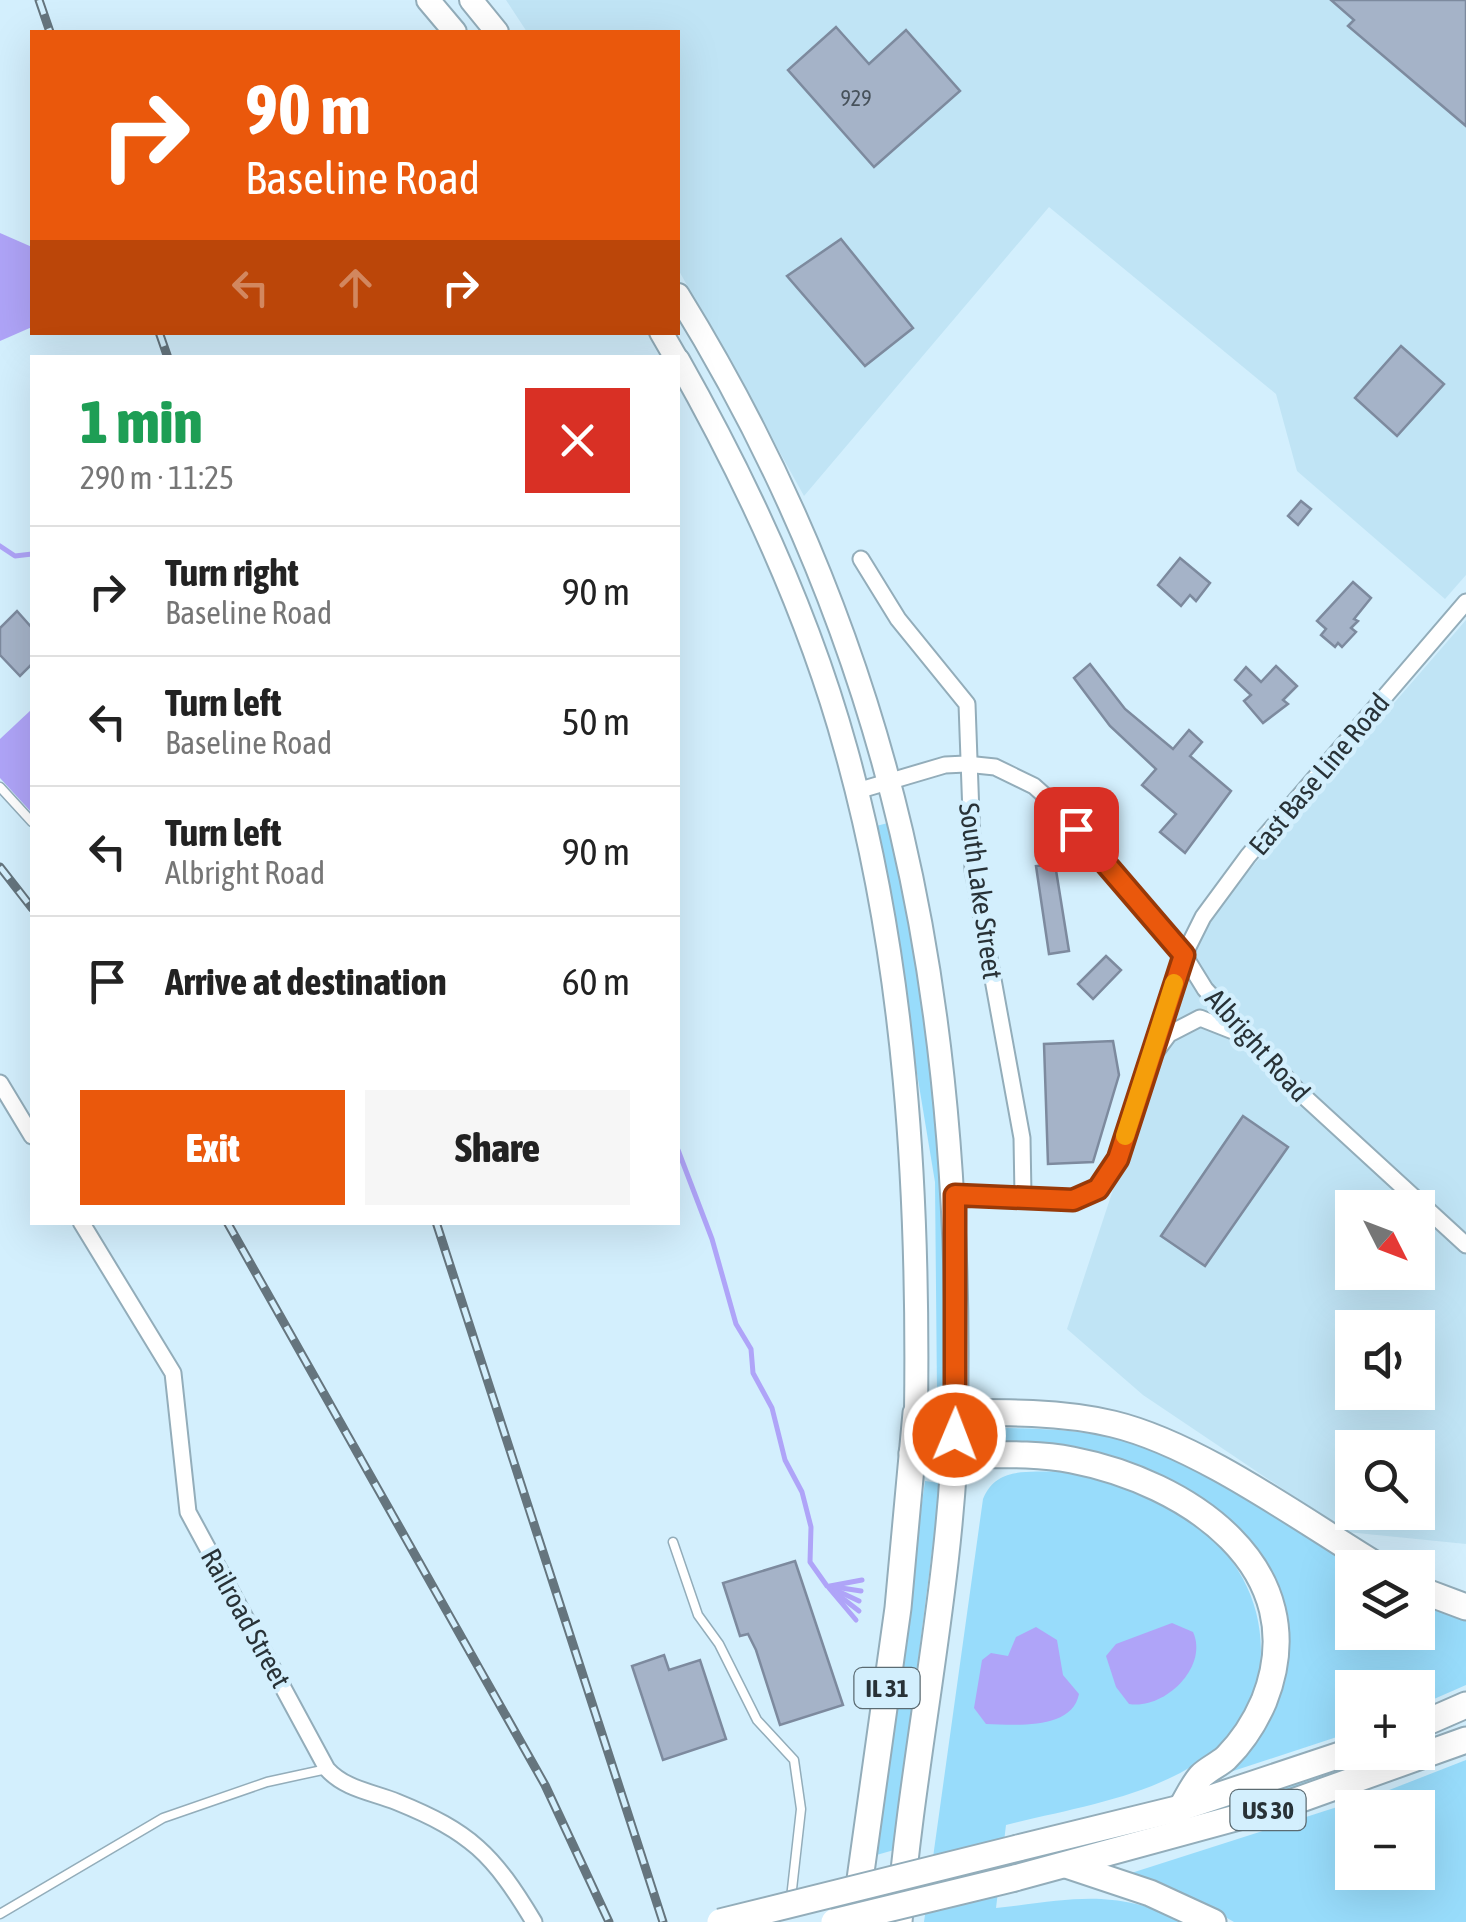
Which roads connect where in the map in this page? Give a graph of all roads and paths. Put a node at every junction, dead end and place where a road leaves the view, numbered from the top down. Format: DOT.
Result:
graph roads {
  1 [pos="428,0"];
  2 [pos="471,0"];
  3 [pos="453,30"];
  4 [pos="494,30"];
  5 [pos="680,299"];
  6 [pos="680,365"];
  7 [pos="861,559"];
  8 [pos="1466,602"];
  9 [pos="966,764"];
  10 [pos="889,781"];
  11 [pos="0,788"];
  12 [pos="857,790"];
  13 [pos="30,820"];
  14 [pos="1184,955"];
  15 [pos="1251,1042"];
  16 [pos="1149,1062"];
  17 [pos="0,1083"];
  18 [pos="30,1133"];
  19 [pos="955,1195"];
  20 [pos="1023,1196"];
  21 [pos="82,1225"];
  22 [pos="1466,1244"];
  23 [pos="916,1414"];
  24 [pos="956,1414"];
  25 [pos="912,1454"];
  26 [pos="955,1457"];
  27 [pos="673,1542"];
  28 [pos="1350,1550"];
  29 [pos="1435,1595"];
  30 [pos="1466,1607"];
  31 [pos="1466,1706"];
  32 [pos="1435,1719"];
  33 [pos="1466,1740"];
  34 [pos="1335,1757"];
  35 [pos="328,1769"];
  36 [pos="1181,1808"];
  37 [pos="1066,1865"];
  38 [pos="0,1914"];
  39 [pos="534,1922"];
  40 [pos="720,1922"];
  41 [pos="788,1922"];
  42 [pos="834,1922"];
  43 [pos="854,1922"];
  44 [pos="899,1922"];
  45 [pos="1213,1922"];
  1 -- 3 [label="main road"];
  2 -- 4 [label="main road"];
  5 -- 10 [label="main road, IL 31"];
  6 -- 12 [label="main road, IL 31"];
  7 -- 9 [label="street, South Lake Street"];
  8 -- 14 [label="street, East Base Line Road"];
  9 -- 10 [label="street, Albright Road"];
  9 -- 14 [label="street, Albright Road"];
  9 -- 20 [label="street, South Lake Street"];
  10 -- 12 [label="street, Albright Road"];
  10 -- 19 [label="main road, IL 31"];
  11 -- 13 [label="lane"];
  12 -- 23 [label="main road, IL 31"];
  14 -- 15 [label="street, Albright Road"];
  14 -- 16 [label="street, East Base Line Road"];
  15 -- 16 [label="street"];
  15 -- 22 [label="street, Albright Road"];
  16 -- 20 [label="street, East Base Line Road"];
  17 -- 18 [label="street"];
  19 -- 20 [label="street, East Base Line Road"];
  19 -- 24 [label="main road, IL 31"];
  21 -- 35 [label="street, Railroad Street"];
  23 -- 24 [label="main road"];
  23 -- 25 [label="main road, IL 31"];
  24 -- 26 [label="main road, IL 31"];
  24 -- 28 [label="main road"];
  25 -- 26 [label="main road"];
  25 -- 43 [label="main road, IL 31"];
  26 -- 36 [label="main road"];
  26 -- 44 [label="main road, IL 31"];
  27 -- 41 [label="lane"];
  29 -- 30 [label="main road"];
  31 -- 32 [label="main road"];
  33 -- 37 [label="main road, US 30"];
  34 -- 36 [label="main road, US 30"];
  35 -- 38 [label="lane"];
  35 -- 39 [label="street"];
  36 -- 40 [label="main road, US 30, bridge"];
  37 -- 42 [label="main road, US 30, bridge"];
  37 -- 45 [label="main road"];
}
